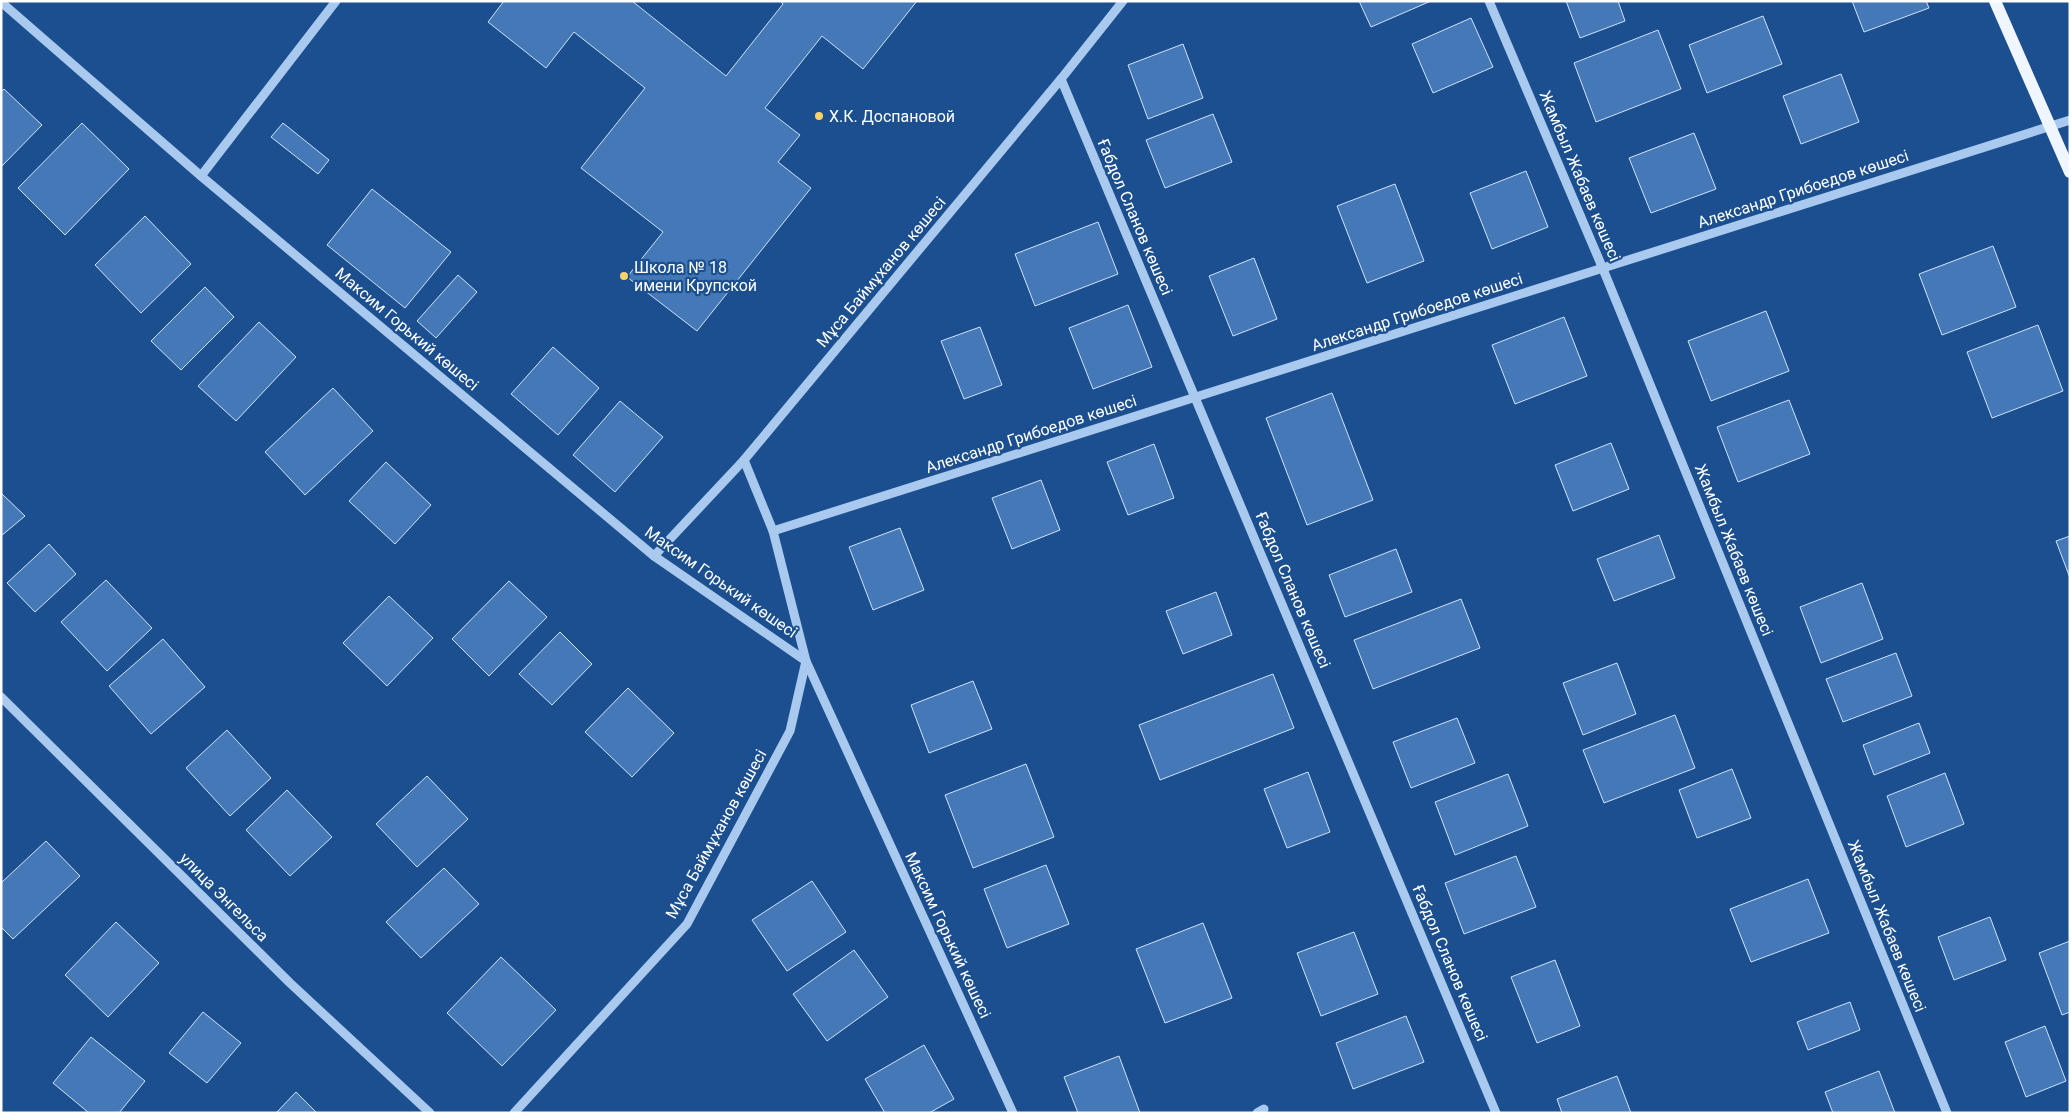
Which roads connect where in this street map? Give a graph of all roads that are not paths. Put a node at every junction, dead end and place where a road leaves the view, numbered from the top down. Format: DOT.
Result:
graph roads {
  1 [pos="336,1"];
  2 [pos="1123,1"];
  3 [pos="1489,1"];
  4 [pos="1994,1"];
  5 [pos="1,2"];
  6 [pos="1061,79"];
  7 [pos="2070,120"];
  8 [pos="2051,126"];
  9 [pos="2070,172"];
  10 [pos="201,176"];
  11 [pos="1603,269"];
  12 [pos="1196,397"];
  13 [pos="744,460"];
  14 [pos="774,531"];
  15 [pos="654,556"];
  16 [pos="806,661"];
  17 [pos="1,697"];
  18 [pos="430,1113"];
  19 [pos="514,1113"];
  20 [pos="1013,1113"];
  21 [pos="1496,1113"];
  22 [pos="1947,1113"];
  1 -- 10 [label="street"];
  2 -- 6 [label="street, Мұса Баймұханов көшесі"];
  3 -- 11 [label="street, Жамбыл Жабаев көшесі"];
  4 -- 8 [label="main road"];
  5 -- 10 [label="street, Максим Горький көшесі"];
  6 -- 12 [label="street, Ғабдол Сланов көшесі"];
  6 -- 13 [label="street, Мұса Баймұханов көшесі"];
  7 -- 8 [label="street, Александр Грибоедов көшесі"];
  8 -- 9 [label="main road"];
  8 -- 11 [label="street, Александр Грибоедов көшесі"];
  10 -- 15 [label="street, Максим Горький көшесі"];
  11 -- 12 [label="street, Александр Грибоедов көшесі"];
  11 -- 22 [label="street, Жамбыл Жабаев көшесі"];
  12 -- 14 [label="street, Александр Грибоедов көшесі"];
  12 -- 21 [label="street, Ғабдол Сланов көшесі"];
  13 -- 14 [label="street, Максим Горький көшесі"];
  13 -- 15 [label="street, Мұса Баймұханов көшесі"];
  14 -- 16 [label="street, Максим Горький көшесі"];
  15 -- 16 [label="street, Максим Горький көшесі"];
  16 -- 19 [label="street, Мұса Баймұханов көшесі"];
  16 -- 20 [label="street, Максим Горький көшесі"];
  17 -- 18 [label="street, улица Энгельса"];
}
